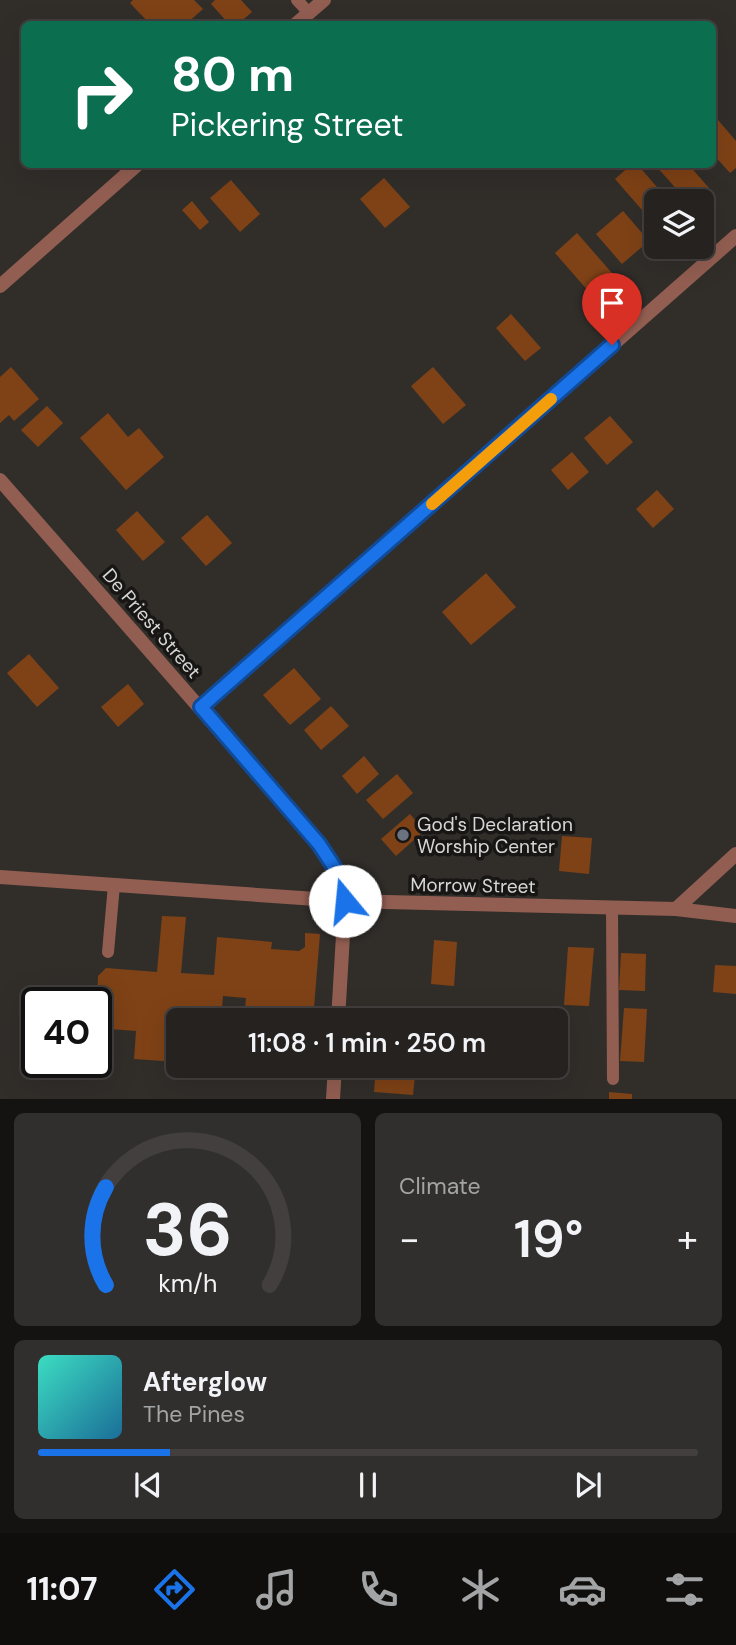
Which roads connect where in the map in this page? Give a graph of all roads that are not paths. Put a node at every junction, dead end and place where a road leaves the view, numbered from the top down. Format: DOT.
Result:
graph roads {
  1 [pos="297,0"];
  2 [pos="324,0"];
  3 [pos="309,13"];
  4 [pos="300,21"];
  5 [pos="133,168"];
  6 [pos="736,236"];
  7 [pos="0,286"];
  8 [pos="0,480"];
  9 [pos="201,707"];
  10 [pos="736,854"];
  11 [pos="0,877"];
  12 [pos="114,885"];
  13 [pos="345,901"];
  14 [pos="612,908"];
  15 [pos="677,909"];
  16 [pos="736,916"];
  17 [pos="108,952"];
  18 [pos="339,1008"];
  19 [pos="334,1078"];
  20 [pos="612,1079"];
  21 [pos="333,1099"];
  1 -- 3 [label="lane"];
  2 -- 3 [label="street"];
  3 -- 4 [label="street"];
  5 -- 7 [label="street"];
  6 -- 9 [label="street"];
  8 -- 9 [label="street, De Priest Street"];
  9 -- 13 [label="street, De Priest Street"];
  10 -- 15 [label="street"];
  11 -- 12 [label="street, Morrow Street"];
  12 -- 13 [label="street, Morrow Street"];
  12 -- 17 [label="lane"];
  13 -- 14 [label="street, Morrow Street"];
  13 -- 18 [label="street, De Priest Street"];
  14 -- 15 [label="street, Morrow Street"];
  14 -- 20 [label="lane"];
  15 -- 16 [label="street, Morrow Street"];
  19 -- 21 [label="street"];
}
